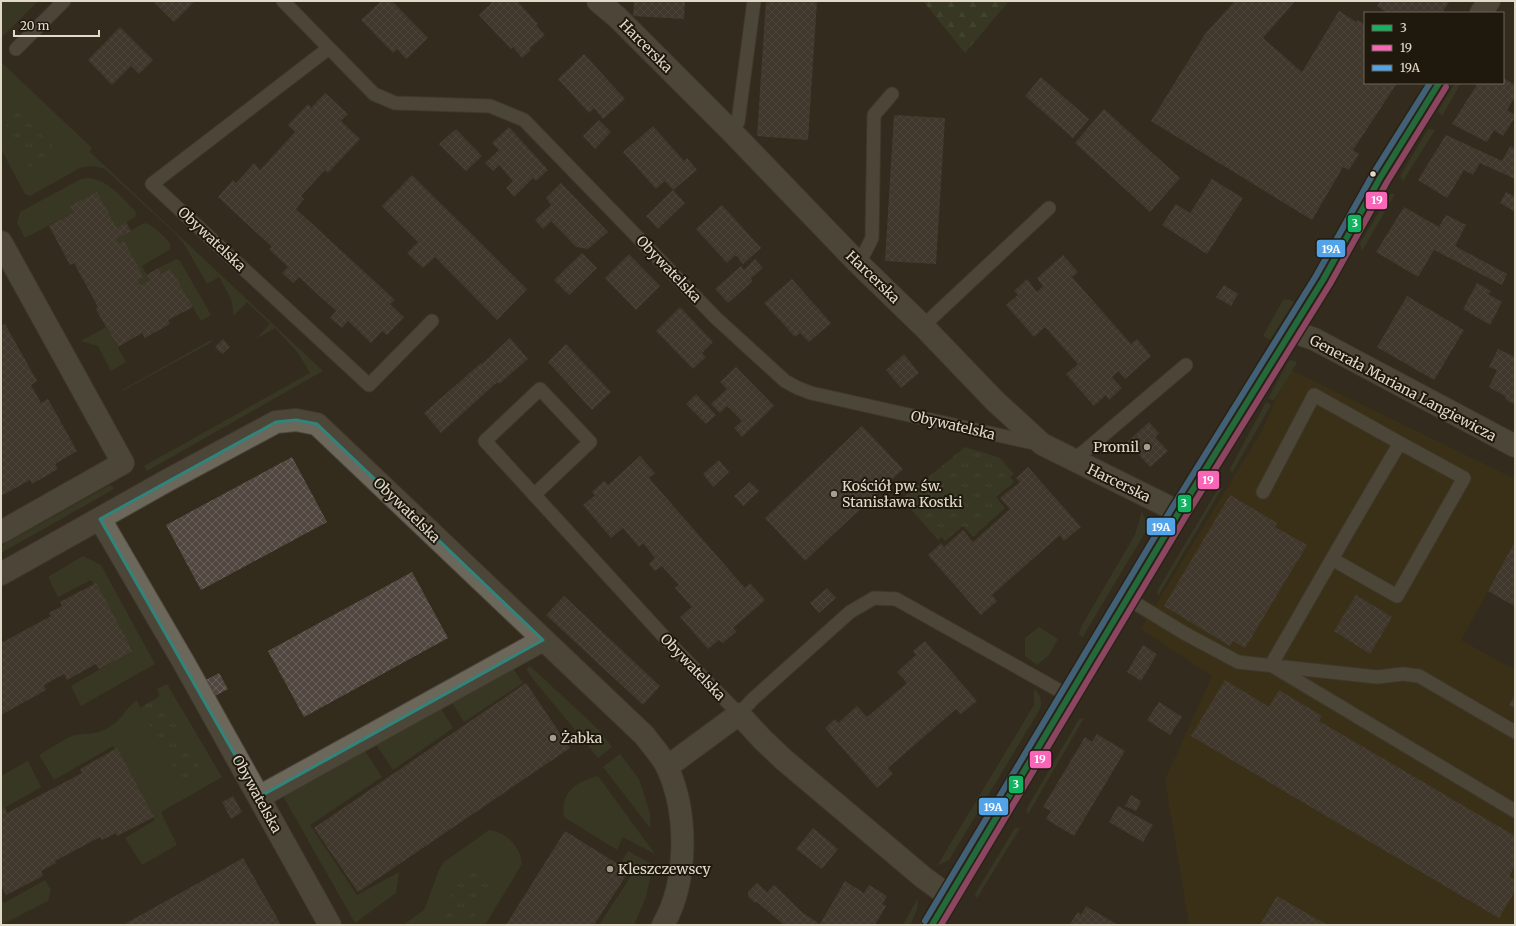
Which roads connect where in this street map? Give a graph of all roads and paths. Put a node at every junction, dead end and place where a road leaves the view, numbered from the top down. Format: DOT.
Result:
graph roads {
  1 [pos="64,1"];
  2 [pos="283,1"];
  3 [pos="598,1"];
  4 [pos="754,1"];
  5 [pos="1489,1"];
  6 [pos="617,9"];
  7 [pos="1482,12"];
  8 [pos="329,48"];
  9 [pos="16,49"];
  10 [pos="1438,84"];
  11 [pos="892,94"];
  12 [pos="731,131"];
  13 [pos="1049,208"];
  14 [pos="1,242"];
  15 [pos="858,263"];
  16 [pos="432,321"];
  17 [pos="923,326"];
  18 [pos="1291,330"];
  19 [pos="1186,365"];
  20 [pos="1400,443"];
  21 [pos="1042,444"];
  22 [pos="1515,446"];
  23 [pos="1074,460"];
  24 [pos="1263,492"];
  25 [pos="534,495"];
  26 [pos="1179,512"];
  27 [pos="100,518"];
  28 [pos="1,532"];
  29 [pos="1332,559"];
  30 [pos="1,574"];
  31 [pos="1127,598"];
  32 [pos="542,640"];
  33 [pos="1271,665"];
  34 [pos="1068,696"];
  35 [pos="739,714"];
  36 [pos="1515,732"];
  37 [pos="667,768"];
  38 [pos="259,798"];
  39 [pos="1515,811"];
  40 [pos="949,896"];
  41 [pos="330,925"];
  42 [pos="663,925"];
  43 [pos="932,925"];
  1 -- 9 [label="lane"];
  2 -- 8 [label="lane, Obywatelska"];
  3 -- 6 [label="street, Harcerska"];
  4 -- 12 [label="lane"];
  5 -- 7 [label="street"];
  6 -- 12 [label="street, Harcerska"];
  8 -- 16 [label="lane, Obywatelska"];
  8 -- 21 [label="lane, Obywatelska"];
  10 -- 18 [label="street"];
  11 -- 15 [label="lane"];
  12 -- 15 [label="street, Harcerska"];
  13 -- 17 [label="lane"];
  14 -- 28 [label="street"];
  15 -- 17 [label="street, Harcerska"];
  17 -- 21 [label="street, Harcerska"];
  18 -- 22 [label="street, Generała Mariana Langiewicza"];
  18 -- 26 [label="street"];
  19 -- 23 [label="lane"];
  20 -- 24 [label="lane"];
  20 -- 29 [label="lane"];
  20 -- 29 [label="lane"];
  21 -- 23 [label="street, Harcerska"];
  23 -- 26 [label="street, Harcerska"];
  25 -- 25 [label="lane, Obywatelska"];
  25 -- 35 [label="lane, Obywatelska"];
  26 -- 31 [label="street"];
  27 -- 30 [label="street, Obywatelska"];
  27 -- 32 [label="street, Obywatelska"];
  27 -- 38 [label="street, Obywatelska"];
  29 -- 33 [label="lane"];
  31 -- 33 [label="lane"];
  31 -- 34 [label="street"];
  32 -- 37 [label="street, Obywatelska"];
  32 -- 38 [label="street"];
  33 -- 36 [label="lane"];
  33 -- 39 [label="lane"];
  34 -- 35 [label="lane"];
  34 -- 40 [label="street"];
  35 -- 37 [label="street"];
  35 -- 40 [label="street, Obywatelska"];
  37 -- 42 [label="street, Obywatelska"];
  38 -- 41 [label="street, Obywatelska"];
  40 -- 43 [label="street"];
}
